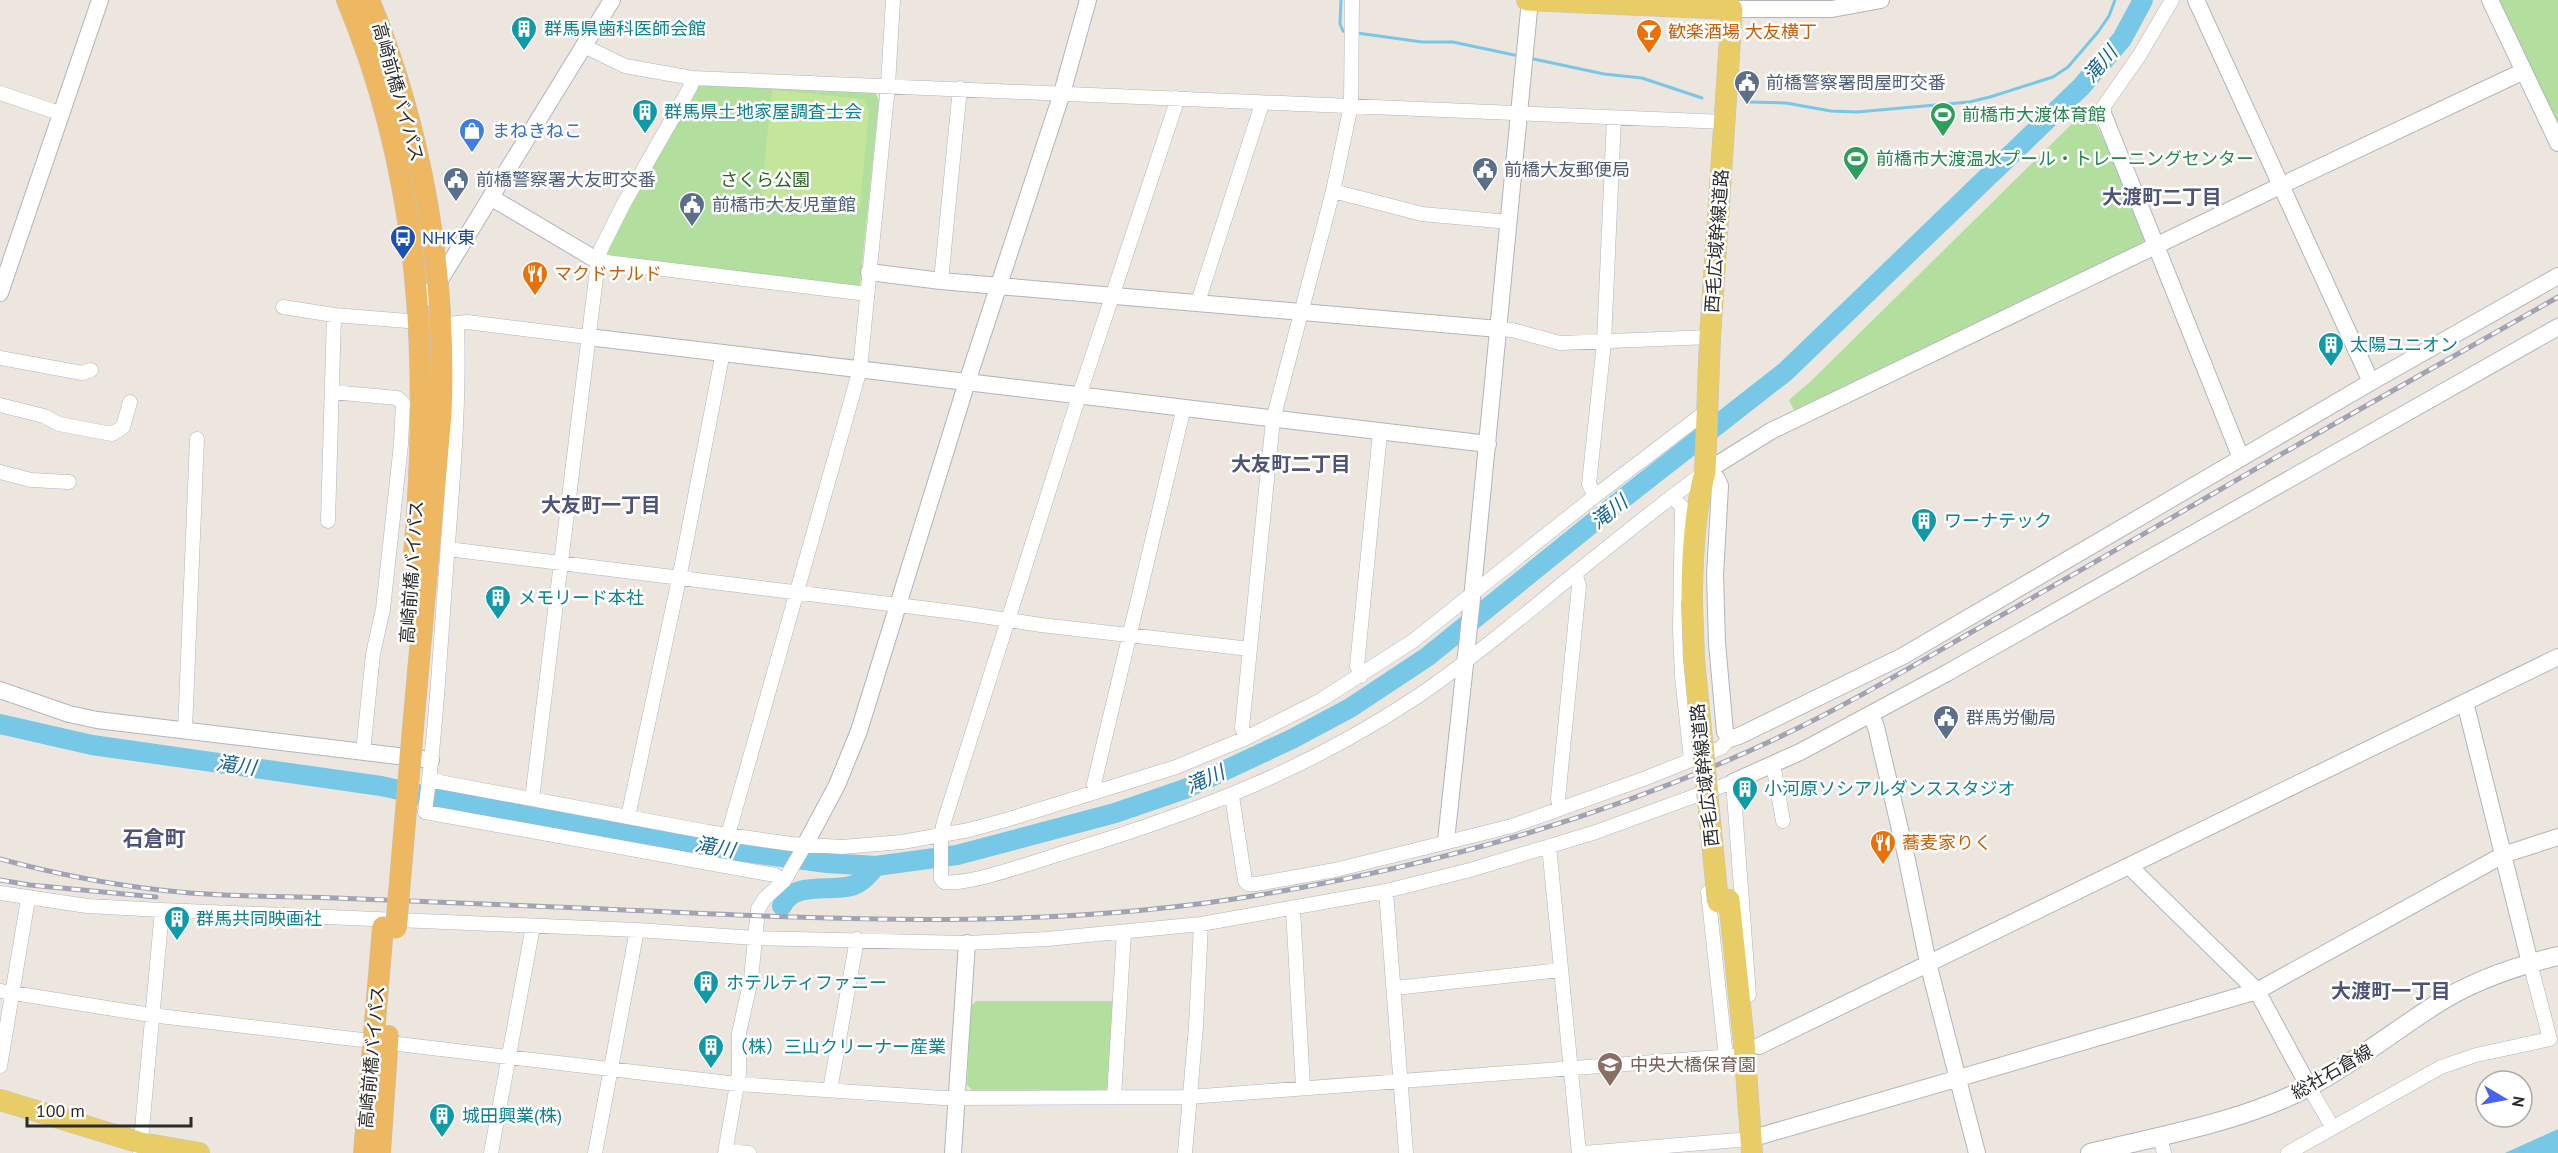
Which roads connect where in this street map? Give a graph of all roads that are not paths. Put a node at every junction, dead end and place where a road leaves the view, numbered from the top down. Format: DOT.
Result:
graph roads {
  1 [pos="100,0"];
  2 [pos="347,0"];
  3 [pos="369,0"];
  4 [pos="612,0"];
  5 [pos="893,0"];
  6 [pos="1088,0"];
  7 [pos="1352,0"];
  8 [pos="1529,0"];
  9 [pos="1881,0"];
  10 [pos="2172,0"];
  11 [pos="2196,0"];
  12 [pos="2490,0"];
  13 [pos="1732,3"];
  14 [pos="584,46"];
  15 [pos="2524,71"];
  16 [pos="692,78"];
  17 [pos="888,85"];
  18 [pos="960,88"];
  19 [pos="0,93"];
  20 [pos="1062,93"];
  21 [pos="1176,98"];
  22 [pos="1261,103"];
  23 [pos="1351,105"];
  24 [pos="1520,112"];
  25 [pos="62,114"];
  26 [pos="2104,116"];
  27 [pos="1614,118"];
  28 [pos="1725,122"];
  29 [pos="2558,143"];
  30 [pos="2280,186"];
  31 [pos="1333,191"];
  32 [pos="492,198"];
  33 [pos="1509,222"];
  34 [pos="2156,246"];
  35 [pos="598,261"];
  36 [pos="869,272"];
  37 [pos="2558,276"];
  38 [pos="941,281"];
  39 [pos="2,283"];
  40 [pos="438,283"];
  41 [pos="999,285"];
  42 [pos="867,294"];
  43 [pos="1112,296"];
  44 [pos="1198,302"];
  45 [pos="283,307"];
  46 [pos="419,313"];
  47 [pos="1300,313"];
  48 [pos="334,315"];
  49 [pos="449,324"];
  50 [pos="2558,327"];
  51 [pos="1499,329"];
  52 [pos="588,337"];
  53 [pos="1710,337"];
  54 [pos="1604,342"];
  55 [pos="723,352"];
  56 [pos="0,358"];
  57 [pos="860,369"];
  58 [pos="91,370"];
  59 [pos="967,382"];
  60 [pos="2371,382"];
  61 [pos="332,392"];
  62 [pos="1079,396"];
  63 [pos="130,402"];
  64 [pos="0,405"];
  65 [pos="1184,407"];
  66 [pos="1708,413"];
  67 [pos="1273,420"];
  68 [pos="1380,433"];
  69 [pos="197,439"];
  70 [pos="1488,444"];
  71 [pos="2241,458"];
  72 [pos="1705,467"];
  73 [pos="0,472"];
  74 [pos="69,482"];
  75 [pos="1595,496"];
  76 [pos="1672,496"];
  77 [pos="328,521"];
  78 [pos="448,549"];
  79 [pos="561,564"];
  80 [pos="1575,573"];
  81 [pos="679,579"];
  82 [pos="797,593"];
  83 [pos="1473,595"];
  84 [pos="896,605"];
  85 [pos="1007,620"];
  86 [pos="1130,636"];
  87 [pos="1250,649"];
  88 [pos="1466,656"];
  89 [pos="2558,657"];
  90 [pos="1361,676"];
  91 [pos="0,690"];
  92 [pos="2466,702"];
  93 [pos="1870,715"];
  94 [pos="407,728"];
  95 [pos="185,730"];
  96 [pos="1246,738"];
  97 [pos="1729,739"];
  98 [pos="363,752"];
  99 [pos="431,760"];
  100 [pos="1691,760"];
  101 [pos="1773,764"];
  102 [pos="429,782"];
  103 [pos="1733,782"];
  104 [pos="1095,792"];
  105 [pos="1697,794"];
  106 [pos="1232,796"];
  107 [pos="531,799"];
  108 [pos="1560,808"];
  109 [pos="628,817"];
  110 [pos="1783,821"];
  111 [pos="728,835"];
  112 [pos="2558,837"];
  113 [pos="942,838"];
  114 [pos="1446,842"];
  115 [pos="1549,846"];
  116 [pos="804,847"];
  117 [pos="2503,855"];
  118 [pos="2129,866"];
  119 [pos="788,876"];
  120 [pos="1386,891"];
  121 [pos="0,893"];
  122 [pos="28,899"];
  123 [pos="1724,901"];
  124 [pos="1293,909"];
  125 [pos="162,910"];
  126 [pos="1202,924"];
  127 [pos="533,926"];
  128 [pos="389,927"];
  129 [pos="637,930"];
  130 [pos="1124,932"];
  131 [pos="755,938"];
  132 [pos="857,939"];
  133 [pos="967,943"];
  134 [pos="2558,956"];
  135 [pos="1928,963"];
  136 [pos="2530,963"];
  137 [pos="1560,970"];
  138 [pos="1395,988"];
  139 [pos="2257,991"];
  140 [pos="6,993"];
  141 [pos="151,1015"];
  142 [pos="362,1040"];
  143 [pos="398,1044"];
  144 [pos="1759,1046"];
  145 [pos="1730,1057"];
  146 [pos="509,1058"];
  147 [pos="0,1066"];
  148 [pos="1570,1068"];
  149 [pos="611,1069"];
  150 [pos="1745,1075"];
  151 [pos="1958,1079"];
  152 [pos="1400,1081"];
  153 [pos="737,1084"];
  154 [pos="1303,1087"];
  155 [pos="2309,1087"];
  156 [pos="830,1090"];
  157 [pos="956,1097"];
  158 [pos="1114,1097"];
  159 [pos="1189,1097"];
  160 [pos="0,1100"];
  161 [pos="2332,1128"];
  162 [pos="2162,1144"];
  163 [pos="1751,1146"];
  164 [pos="140,1148"];
  165 [pos="725,1152"];
  166 [pos="199,1153"];
  167 [pos="364,1153"];
  168 [pos="380,1153"];
  169 [pos="491,1153"];
  170 [pos="595,1153"];
  171 [pos="749,1153"];
  172 [pos="953,1153"];
  173 [pos="1185,1153"];
  174 [pos="1406,1153"];
  175 [pos="1579,1153"];
  176 [pos="1584,1153"];
  177 [pos="1977,1153"];
  178 [pos="2091,1153"];
  179 [pos="2288,1153"];
  1 -- 25 [label="street"];
  2 -- 46 [label="highway, 高崎前橋バイパス"];
  3 -- 40 [label="highway, 高崎前橋バイパス"];
  4 -- 14 [label="street"];
  5 -- 17 [label="street"];
  6 -- 20 [label="street"];
  7 -- 23 [label="street"];
  8 -- 13 [label="main road"];
  8 -- 24 [label="street"];
  9 -- 13 [label="street"];
  10 -- 26 [label="street"];
  11 -- 30 [label="street"];
  12 -- 15 [label="street"];
  13 -- 28 [label="main road, 西毛広域幹線道路"];
  14 -- 16 [label="street"];
  14 -- 32 [label="street"];
  15 -- 29 [label="street"];
  15 -- 30 [label="street"];
  16 -- 17 [label="street"];
  16 -- 35 [label="street"];
  17 -- 18 [label="street"];
  17 -- 36 [label="street"];
  18 -- 20 [label="street"];
  18 -- 38 [label="street"];
  19 -- 25 [label="street"];
  20 -- 21 [label="street"];
  20 -- 41 [label="street"];
  21 -- 22 [label="street"];
  21 -- 43 [label="street"];
  22 -- 23 [label="street"];
  22 -- 44 [label="street"];
  23 -- 24 [label="street"];
  23 -- 31 [label="street"];
  24 -- 27 [label="street"];
  24 -- 33 [label="street"];
  25 -- 39 [label="street"];
  26 -- 34 [label="street"];
  27 -- 28 [label="street"];
  27 -- 54 [label="street"];
  28 -- 53 [label="main road, 西毛広域幹線道路"];
  30 -- 34 [label="street"];
  30 -- 60 [label="street"];
  31 -- 33 [label="street"];
  31 -- 47 [label="street"];
  32 -- 35 [label="street"];
  32 -- 40 [label="street"];
  33 -- 51 [label="street"];
  34 -- 71 [label="street"];
  34 -- 72 [label="street"];
  35 -- 42 [label="street"];
  35 -- 52 [label="street"];
  36 -- 38 [label="street"];
  36 -- 42 [label="street"];
  37 -- 60 [label="street"];
  38 -- 41 [label="street"];
  40 -- 46 [label="street"];
  40 -- 49 [label="highway, 高崎前橋バイパス"];
  41 -- 43 [label="street"];
  41 -- 59 [label="street"];
  42 -- 57 [label="street"];
  43 -- 44 [label="street"];
  43 -- 62 [label="street"];
  44 -- 47 [label="street"];
  45 -- 48 [label="street"];
  46 -- 48 [label="street"];
  46 -- 94 [label="highway, 高崎前橋バイパス"];
  47 -- 51 [label="street"];
  47 -- 67 [label="street"];
  48 -- 61 [label="street"];
  49 -- 52 [label="street"];
  49 -- 78 [label="street"];
  49 -- 94 [label="highway, 高崎前橋バイパス"];
  50 -- 93 [label="street"];
  51 -- 54 [label="street"];
  51 -- 70 [label="street"];
  52 -- 55 [label="street"];
  52 -- 79 [label="street"];
  53 -- 54 [label="street"];
  53 -- 66 [label="main road, 西毛広域幹線道路"];
  54 -- 75 [label="street"];
  55 -- 57 [label="street"];
  55 -- 81 [label="street"];
  56 -- 58 [label="street"];
  57 -- 59 [label="street"];
  57 -- 82 [label="street"];
  59 -- 62 [label="street"];
  59 -- 84 [label="street"];
  60 -- 71 [label="street"];
  61 -- 77 [label="street"];
  61 -- 98 [label="street"];
  62 -- 65 [label="street"];
  62 -- 85 [label="street"];
  63 -- 64 [label="street"];
  65 -- 67 [label="street"];
  65 -- 86 [label="street"];
  66 -- 72 [label="main road, 西毛広域幹線道路"];
  66 -- 75 [label="street"];
  67 -- 68 [label="street"];
  67 -- 87 [label="street"];
  68 -- 70 [label="street"];
  68 -- 90 [label="street"];
  69 -- 95 [label="street"];
  70 -- 83 [label="street"];
  71 -- 97 [label="street"];
  72 -- 76 [label="street"];
  72 -- 97 [label="street"];
  72 -- 123 [label="main road, 西毛広域幹線道路, bridge"];
  73 -- 74 [label="street"];
  75 -- 83 [label="street"];
  76 -- 80 [label="street"];
  76 -- 100 [label="street"];
  78 -- 79 [label="street"];
  78 -- 99 [label="street"];
  79 -- 81 [label="street"];
  79 -- 107 [label="street"];
  80 -- 88 [label="street"];
  80 -- 108 [label="street"];
  81 -- 82 [label="street"];
  81 -- 109 [label="street"];
  82 -- 84 [label="street"];
  82 -- 111 [label="street"];
  83 -- 88 [label="street"];
  83 -- 90 [label="street"];
  84 -- 85 [label="street"];
  84 -- 116 [label="street"];
  85 -- 86 [label="street"];
  85 -- 113 [label="street"];
  86 -- 87 [label="street"];
  86 -- 104 [label="street"];
  87 -- 96 [label="street"];
  88 -- 106 [label="street"];
  88 -- 114 [label="street"];
  89 -- 92 [label="street"];
  90 -- 96 [label="street"];
  91 -- 95 [label="street"];
  92 -- 117 [label="street"];
  92 -- 118 [label="street"];
  93 -- 101 [label="street"];
  93 -- 135 [label="street"];
  94 -- 128 [label="highway, 高崎前橋バイパス, bridge"];
  95 -- 98 [label="street"];
  96 -- 104 [label="street"];
  97 -- 100 [label="street"];
  98 -- 99 [label="street"];
  99 -- 102 [label="street"];
  100 -- 108 [label="street"];
  101 -- 103 [label="street"];
  101 -- 110 [label="street"];
  102 -- 107 [label="street"];
  102 -- 119 [label="street"];
  103 -- 105 [label="street"];
  103 -- 144 [label="street"];
  104 -- 113 [label="street"];
  105 -- 115 [label="street"];
  105 -- 145 [label="street"];
  106 -- 113 [label="street"];
  106 -- 114 [label="street"];
  107 -- 109 [label="street"];
  108 -- 114 [label="street"];
  109 -- 111 [label="street"];
  111 -- 116 [label="street"];
  112 -- 117 [label="street"];
  113 -- 116 [label="street"];
  115 -- 120 [label="street"];
  115 -- 137 [label="street"];
  116 -- 119 [label="street"];
  117 -- 136 [label="street"];
  117 -- 139 [label="street"];
  118 -- 135 [label="street"];
  118 -- 139 [label="street"];
  119 -- 131 [label="street"];
  120 -- 124 [label="street"];
  120 -- 138 [label="street"];
  121 -- 122 [label="street"];
  122 -- 125 [label="street"];
  122 -- 140 [label="street"];
  123 -- 145 [label="main road, 西毛広域幹線道路"];
  123 -- 150 [label="main road, 西毛広域幹線道路"];
  124 -- 126 [label="street"];
  124 -- 154 [label="street"];
  125 -- 127 [label="street"];
  125 -- 141 [label="street"];
  126 -- 130 [label="street"];
  126 -- 159 [label="street"];
  127 -- 129 [label="street"];
  127 -- 146 [label="street"];
  128 -- 167 [label="highway, 高崎前橋バイパス"];
  128 -- 168 [label="highway, 高崎前橋バイパス"];
  129 -- 131 [label="street"];
  129 -- 149 [label="street"];
  130 -- 133 [label="street"];
  130 -- 158 [label="street"];
  131 -- 132 [label="street"];
  131 -- 153 [label="street"];
  132 -- 133 [label="street"];
  132 -- 156 [label="street"];
  133 -- 157 [label="street"];
  134 -- 136 [label="main road, 総社石倉線"];
  135 -- 144 [label="street"];
  135 -- 151 [label="street"];
  136 -- 155 [label="main road, 総社石倉線"];
  136 -- 161 [label="street"];
  137 -- 138 [label="street"];
  137 -- 148 [label="street"];
  138 -- 152 [label="street"];
  139 -- 151 [label="street"];
  139 -- 155 [label="street"];
  140 -- 141 [label="street"];
  140 -- 147 [label="street"];
  141 -- 142 [label="street"];
  141 -- 164 [label="street"];
  143 -- 146 [label="street"];
  145 -- 148 [label="street"];
  145 -- 150 [label="main road, 西毛広域幹線道路"];
  146 -- 149 [label="street"];
  146 -- 169 [label="street"];
  148 -- 152 [label="street"];
  148 -- 175 [label="street"];
  149 -- 153 [label="street"];
  149 -- 170 [label="street"];
  150 -- 163 [label="main road, 西毛広域幹線道路"];
  151 -- 163 [label="street"];
  151 -- 177 [label="street"];
  152 -- 154 [label="street"];
  152 -- 174 [label="street"];
  153 -- 156 [label="street"];
  153 -- 165 [label="street"];
  154 -- 159 [label="street"];
  155 -- 161 [label="street"];
  155 -- 162 [label="main road, 総社石倉線"];
  156 -- 157 [label="street"];
  157 -- 158 [label="street"];
  157 -- 172 [label="street"];
  158 -- 159 [label="street"];
  159 -- 173 [label="street"];
  160 -- 164 [label="main road"];
  161 -- 179 [label="street"];
  162 -- 178 [label="main road, 総社石倉線"];
  163 -- 176 [label="street"];
  164 -- 166 [label="main road"];
  165 -- 171 [label="street"];
}
